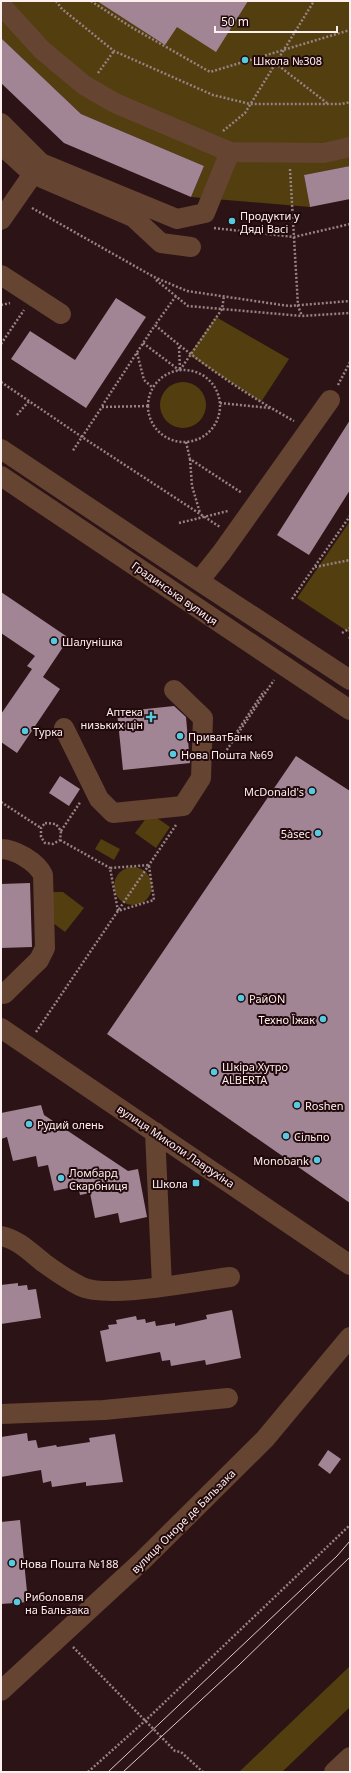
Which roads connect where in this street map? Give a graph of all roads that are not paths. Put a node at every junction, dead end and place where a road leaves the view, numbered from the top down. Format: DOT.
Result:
graph roads {
  1 [pos="1,5"];
  2 [pos="1,123"];
  3 [pos="1,145"];
  4 [pos="350,147"];
  5 [pos="230,152"];
  6 [pos="37,169"];
  7 [pos="1,220"];
  8 [pos="191,247"];
  9 [pos="1,275"];
  10 [pos="61,314"];
  11 [pos="330,400"];
  12 [pos="1,448"];
  13 [pos="1,476"];
  14 [pos="199,582"];
  15 [pos="350,680"];
  16 [pos="174,690"];
  17 [pos="350,710"];
  18 [pos="64,728"];
  19 [pos="1,849"];
  20 [pos="4,994"];
  21 [pos="1,1028"];
  22 [pos="155,1132"];
  23 [pos="1,1236"];
  24 [pos="350,1265"];
  25 [pos="230,1277"];
  26 [pos="162,1286"];
  27 [pos="350,1337"];
  28 [pos="228,1398"];
  29 [pos="1,1414"];
  30 [pos="1,1691"];
  31 [pos="350,1757"];
  32 [pos="334,1772"];
  1 -- 5 [label="street"];
  2 -- 6 [label="street"];
  3 -- 6 [label="street"];
  4 -- 5 [label="street"];
  5 -- 6 [label="street"];
  6 -- 7 [label="street"];
  6 -- 8 [label="street"];
  9 -- 10 [label="street"];
  11 -- 14 [label="street"];
  12 -- 14 [label="street, Градинська вулиця"];
  13 -- 17 [label="street, Градинська вулиця"];
  14 -- 15 [label="street, Градинська вулиця"];
  16 -- 18 [label="street"];
  19 -- 20 [label="street"];
  21 -- 22 [label="street, вулиця Миколи Лаврухіна"];
  22 -- 24 [label="street, вулиця Миколи Лаврухіна"];
  22 -- 26 [label="street"];
  23 -- 26 [label="street"];
  25 -- 26 [label="street"];
  27 -- 30 [label="street, вулиця Оноре де Бальзака"];
  28 -- 29 [label="street"];
  31 -- 32 [label="street"];
}
